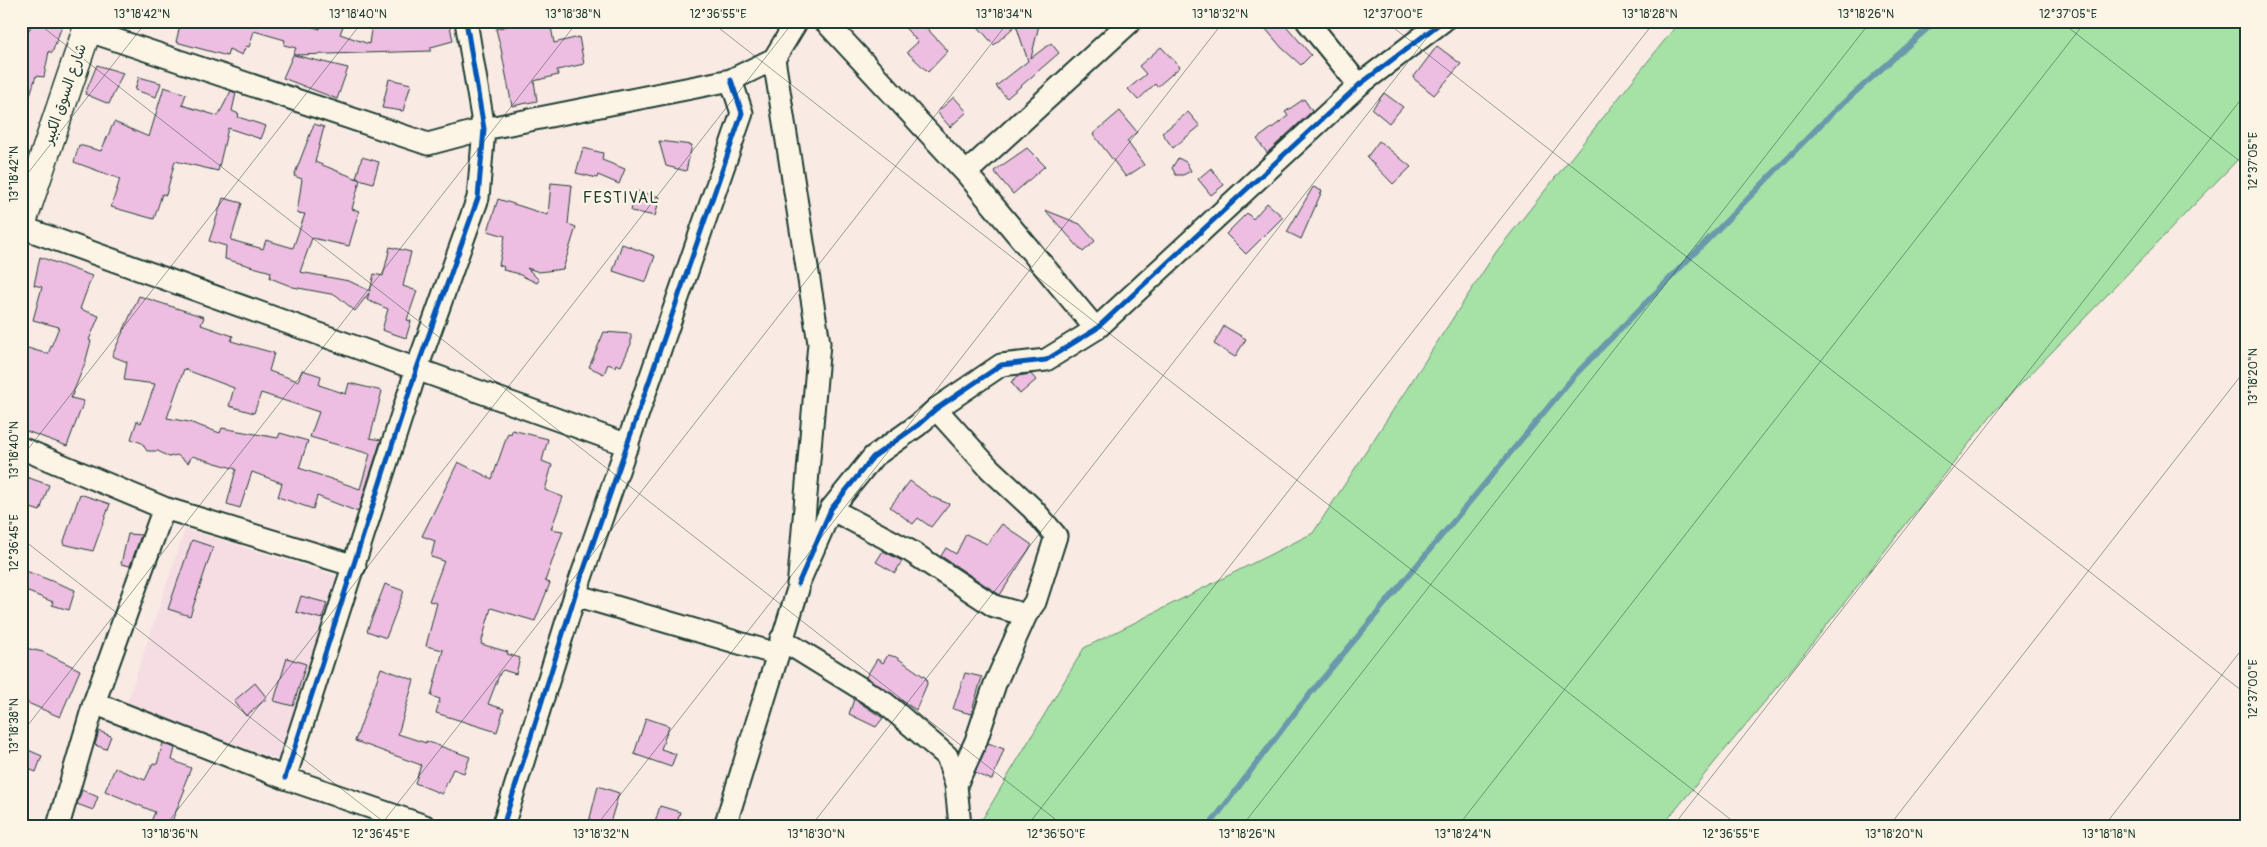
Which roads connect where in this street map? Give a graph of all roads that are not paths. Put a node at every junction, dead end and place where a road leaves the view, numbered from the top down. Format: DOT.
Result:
graph roads {
  1 [pos="466,21"];
  2 [pos="797,21"];
  3 [pos="825,21"];
  4 [pos="1130,21"];
  5 [pos="1307,21"];
  6 [pos="1443,21"];
  7 [pos="88,26"];
  8 [pos="774,59"];
  9 [pos="731,80"];
  10 [pos="1358,85"];
  11 [pos="484,129"];
  12 [pos="966,173"];
  13 [pos="28,179"];
  14 [pos="21,226"];
  15 [pos="1096,329"];
  16 [pos="417,368"];
  17 [pos="936,409"];
  18 [pos="628,445"];
  19 [pos="21,448"];
  20 [pos="164,508"];
  21 [pos="831,510"];
  22 [pos="355,566"];
  23 [pos="798,584"];
  24 [pos="575,595"];
  25 [pos="1026,615"];
  26 [pos="779,647"];
  27 [pos="94,703"];
  28 [pos="286,778"];
  29 [pos="956,785"];
  30 [pos="58,826"];
  31 [pos="425,826"];
  32 [pos="503,826"];
  33 [pos="725,826"];
  34 [pos="960,826"];
  1 -- 11 [label="street"];
  2 -- 8 [label="street"];
  3 -- 12 [label="street"];
  4 -- 12 [label="street"];
  5 -- 10 [label="street"];
  6 -- 10 [label="street"];
  7 -- 11 [label="street"];
  7 -- 13 [label="street, شارع السوق الكبير"];
  8 -- 9 [label="street"];
  8 -- 23 [label="street"];
  9 -- 11 [label="street"];
  9 -- 18 [label="street"];
  10 -- 15 [label="street"];
  11 -- 16 [label="street"];
  12 -- 15 [label="street"];
  13 -- 14 [label="street, شارع السوق الكبير"];
  14 -- 16 [label="street"];
  15 -- 17 [label="street"];
  16 -- 18 [label="street"];
  16 -- 22 [label="street"];
  17 -- 21 [label="street"];
  17 -- 25 [label="street"];
  18 -- 24 [label="street"];
  19 -- 20 [label="street"];
  20 -- 22 [label="street"];
  20 -- 27 [label="street"];
  21 -- 23 [label="street"];
  21 -- 25 [label="street"];
  22 -- 28 [label="street"];
  23 -- 26 [label="street"];
  24 -- 26 [label="street"];
  24 -- 32 [label="street"];
  25 -- 29 [label="street"];
  26 -- 29 [label="street"];
  26 -- 33 [label="street"];
  27 -- 28 [label="street"];
  27 -- 30 [label="street"];
  28 -- 31 [label="street"];
  29 -- 34 [label="street"];
}
